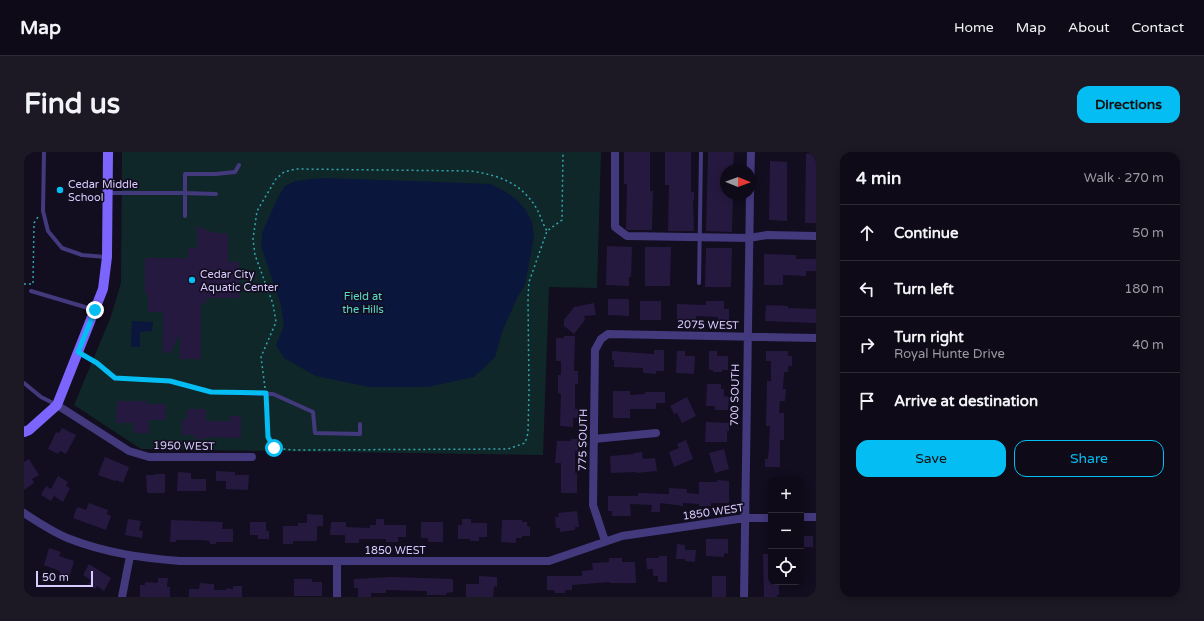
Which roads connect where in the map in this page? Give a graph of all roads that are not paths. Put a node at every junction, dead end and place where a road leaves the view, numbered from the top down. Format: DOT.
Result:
graph roads {
  1 [pos="44,152"];
  2 [pos="108,152"];
  3 [pos="615,152"];
  4 [pos="701,152"];
  5 [pos="751,152"];
  6 [pos="751,164"];
  7 [pos="239,166"];
  8 [pos="108,193"];
  9 [pos="185,193"];
  10 [pos="216,194"];
  11 [pos="750,200"];
  12 [pos="185,216"];
  13 [pos="816,236"];
  14 [pos="700,237"];
  15 [pos="749,238"];
  16 [pos="107,257"];
  17 [pos="699,283"];
  18 [pos="31,291"];
  19 [pos="95,310"];
  20 [pos="747,337"];
  21 [pos="816,338"];
  22 [pos="601,339"];
  23 [pos="78,352"];
  24 [pos="24,383"];
  25 [pos="57,405"];
  26 [pos="360,424"];
  27 [pos="24,432"];
  28 [pos="656,434"];
  29 [pos="594,439"];
  30 [pos="252,457"];
  31 [pos="24,514"];
  32 [pos="804,517"];
  33 [pos="816,517"];
  34 [pos="745,518"];
  35 [pos="768,518"];
  36 [pos="605,541"];
  37 [pos="130,556"];
  38 [pos="336,561"];
  39 [pos="122,597"];
  40 [pos="337,597"];
  41 [pos="744,597"];
  1 -- 16 [label="lane"];
  2 -- 8 [label="main road"];
  3 -- 14 [label="street"];
  4 -- 14 [label="lane"];
  5 -- 6 [label="street, 700 SOUTH"];
  7 -- 9 [label="lane"];
  8 -- 9 [label="lane"];
  8 -- 16 [label="main road"];
  9 -- 10 [label="lane"];
  9 -- 12 [label="lane"];
  11 -- 15 [label="street, 700 SOUTH"];
  13 -- 15 [label="street"];
  14 -- 15 [label="street"];
  14 -- 17 [label="lane"];
  15 -- 20 [label="street, 700 SOUTH"];
  16 -- 19 [label="main road"];
  18 -- 19 [label="lane"];
  19 -- 23 [label="main road"];
  20 -- 21 [label="street, 2075 WEST"];
  20 -- 22 [label="street, 2075 WEST"];
  20 -- 34 [label="street, 700 SOUTH"];
  22 -- 29 [label="street, 775 SOUTH"];
  23 -- 25 [label="main road"];
  23 -- 26 [label="lane"];
  24 -- 25 [label="lane"];
  25 -- 27 [label="main road"];
  25 -- 30 [label="street, 1950 WEST"];
  28 -- 29 [label="street"];
  29 -- 36 [label="street, 775 SOUTH"];
  31 -- 37 [label="street, 1850 WEST"];
  32 -- 33 [label="street"];
  34 -- 35 [label="street, 1850 WEST"];
  34 -- 36 [label="street, 1850 WEST"];
  34 -- 41 [label="street, 700 SOUTH"];
  36 -- 38 [label="street, 1850 WEST"];
  37 -- 38 [label="street, 1850 WEST"];
  37 -- 39 [label="street"];
  38 -- 40 [label="street"];
}
